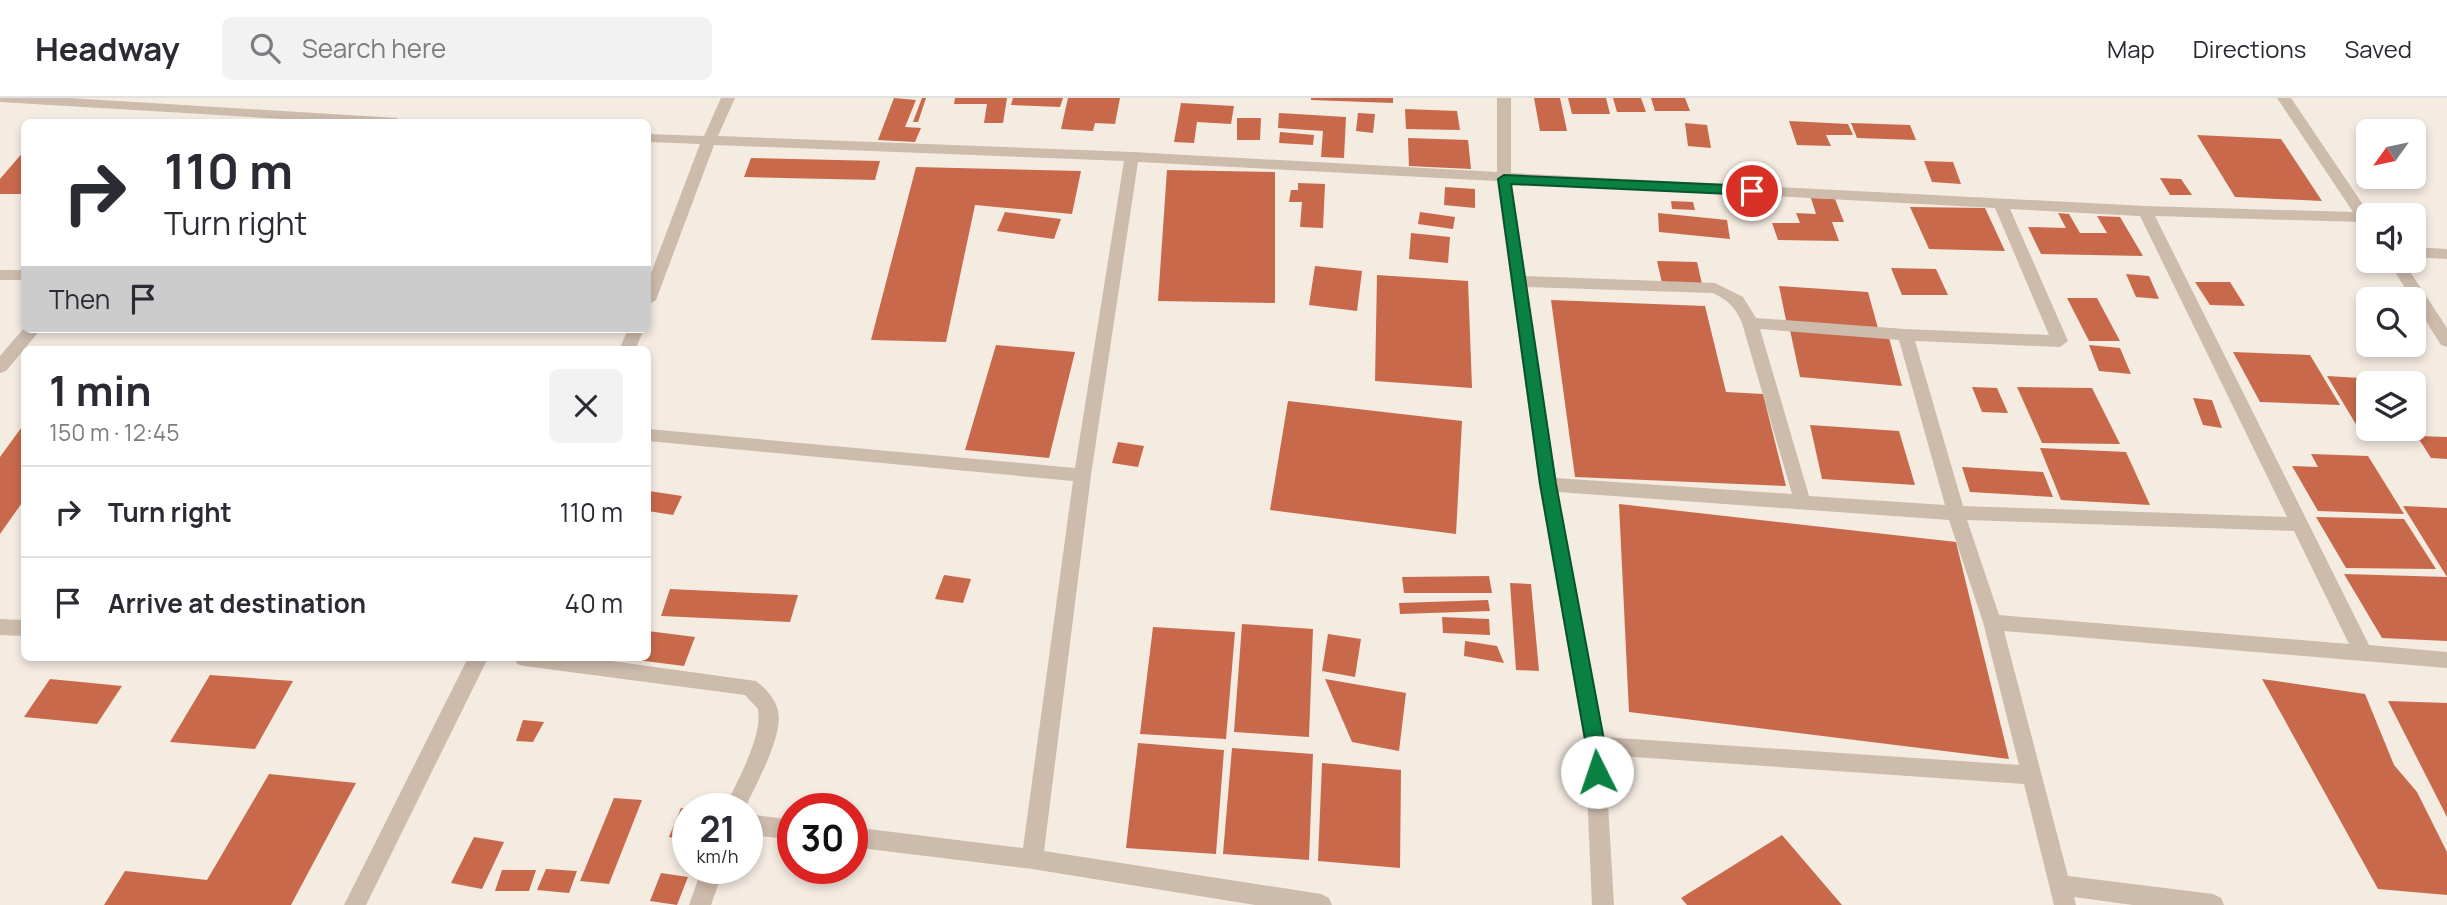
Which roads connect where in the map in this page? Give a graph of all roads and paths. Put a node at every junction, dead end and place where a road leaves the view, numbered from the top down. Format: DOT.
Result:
graph roads {
  1 [pos="0,98"];
  2 [pos="727,98"];
  3 [pos="1504,98"];
  4 [pos="2284,98"];
  5 [pos="347,119"];
  6 [pos="651,138"];
  7 [pos="708,142"];
  8 [pos="1132,157"];
  9 [pos="1504,179"];
  10 [pos="2000,202"];
  11 [pos="2356,205"];
  12 [pos="2145,211"];
  13 [pos="2356,220"];
  14 [pos="2426,253"];
  15 [pos="2447,254"];
  16 [pos="2403,273"];
  17 [pos="0,275"];
  18 [pos="21,275"];
  19 [pos="652,279"];
  20 [pos="1518,281"];
  21 [pos="1750,323"];
  22 [pos="30,333"];
  23 [pos="1905,335"];
  24 [pos="2447,341"];
  25 [pos="0,367"];
  26 [pos="651,435"];
  27 [pos="1082,475"];
  28 [pos="1548,484"];
  29 [pos="1802,500"];
  30 [pos="1956,513"];
  31 [pos="2297,524"];
  32 [pos="1992,622"];
  33 [pos="0,627"];
  34 [pos="21,628"];
  35 [pos="2364,655"];
  36 [pos="2447,660"];
  37 [pos="477,661"];
  38 [pos="547,661"];
  39 [pos="1595,745"];
  40 [pos="2033,775"];
  41 [pos="741,793"];
  42 [pos="868,839"];
  43 [pos="1032,859"];
  44 [pos="707,884"];
  45 [pos="2062,895"];
  46 [pos="1241,899"];
  47 [pos="355,905"];
  48 [pos="700,905"];
  49 [pos="1321,905"];
  50 [pos="1603,905"];
  51 [pos="2213,905"];
  1 -- 5 [label="street"];
  2 -- 7 [label="street"];
  3 -- 9 [label="street"];
  4 -- 11 [label="street"];
  6 -- 7 [label="street"];
  7 -- 8 [label="street"];
  7 -- 19 [label="street"];
  8 -- 9 [label="street"];
  8 -- 27 [label="street"];
  9 -- 10 [label="street"];
  9 -- 20 [label="street"];
  10 -- 12 [label="street"];
  10 -- 23 [label="street"];
  12 -- 13 [label="street"];
  12 -- 31 [label="street"];
  14 -- 15 [label="street"];
  16 -- 24 [label="street"];
  17 -- 18 [label="street"];
  20 -- 21 [label="street"];
  20 -- 28 [label="street"];
  21 -- 23 [label="street"];
  21 -- 29 [label="street"];
  22 -- 25 [label="street"];
  23 -- 30 [label="street"];
  26 -- 27 [label="street"];
  27 -- 43 [label="street"];
  28 -- 29 [label="street"];
  28 -- 39 [label="street"];
  29 -- 30 [label="street"];
  30 -- 31 [label="street"];
  30 -- 32 [label="street"];
  31 -- 35 [label="street"];
  32 -- 35 [label="street"];
  32 -- 40 [label="street"];
  33 -- 34 [label="street"];
  35 -- 36 [label="street"];
  37 -- 47 [label="street"];
  38 -- 41 [label="street"];
  39 -- 40 [label="street"];
  39 -- 50 [label="street"];
  40 -- 45 [label="street"];
  42 -- 43 [label="street"];
  43 -- 46 [label="street"];
  44 -- 48 [label="street"];
  45 -- 51 [label="street"];
  46 -- 49 [label="street"];
}
